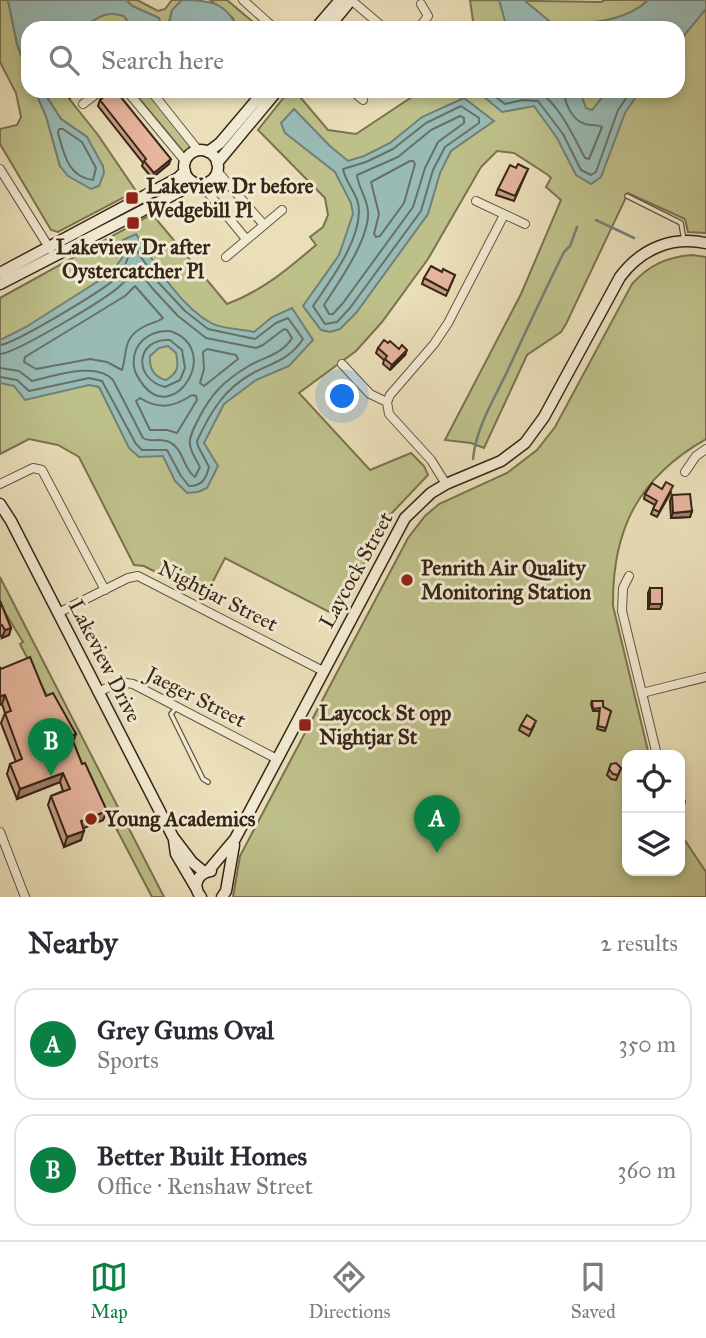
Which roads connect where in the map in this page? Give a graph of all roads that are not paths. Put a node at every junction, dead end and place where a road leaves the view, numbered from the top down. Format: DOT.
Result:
graph roads {
  1 [pos="243,0"];
  2 [pos="340,0"];
  3 [pos="351,0"];
  4 [pos="421,4"];
  5 [pos="266,21"];
  6 [pos="322,21"];
  7 [pos="334,21"];
  8 [pos="376,21"];
  9 [pos="424,21"];
  10 [pos="91,98"];
  11 [pos="132,98"];
  12 [pos="157,98"];
  13 [pos="361,98"];
  14 [pos="363,100"];
  15 [pos="261,101"];
  16 [pos="83,104"];
  17 [pos="203,151"];
  18 [pos="185,166"];
  19 [pos="217,167"];
  20 [pos="0,169"];
  21 [pos="198,183"];
  22 [pos="627,196"];
  23 [pos="476,201"];
  24 [pos="282,210"];
  25 [pos="504,215"];
  26 [pos="525,224"];
  27 [pos="264,225"];
  28 [pos="246,239"];
  29 [pos="684,240"];
  30 [pos="706,243"];
  31 [pos="51,251"];
  32 [pos="226,257"];
  33 [pos="0,273"];
  34 [pos="0,284"];
  35 [pos="342,364"];
  36 [pos="387,402"];
  37 [pos="706,449"];
  38 [pos="685,472"];
  39 [pos="0,484"];
  40 [pos="446,484"];
  41 [pos="0,504"];
  42 [pos="629,576"];
  43 [pos="105,590"];
  44 [pos="58,613"];
  45 [pos="323,671"];
  46 [pos="706,677"];
  47 [pos="99,692"];
  48 [pos="642,693"];
  49 [pos="177,706"];
  50 [pos="656,750"];
  51 [pos="277,759"];
  52 [pos="208,782"];
  53 [pos="0,832"];
  54 [pos="173,837"];
  55 [pos="235,839"];
  56 [pos="206,872"];
  57 [pos="227,886"];
  58 [pos="198,894"];
  59 [pos="25,897"];
  60 [pos="222,897"];
  1 -- 5 [label="street"];
  2 -- 6 [label="street"];
  3 -- 7 [label="street"];
  3 -- 8 [label="street"];
  4 -- 9 [label="street"];
  10 -- 16 [label="street"];
  11 -- 18 [label="street"];
  12 -- 17 [label="street"];
  13 -- 14 [label="street"];
  15 -- 17 [label="street"];
  15 -- 19 [label="street"];
  17 -- 18 [label="street"];
  17 -- 19 [label="street"];
  18 -- 21 [label="street"];
  18 -- 31 [label="street"];
  19 -- 21 [label="street"];
  19 -- 27 [label="street"];
  20 -- 31 [label="street"];
  21 -- 28 [label="street"];
  21 -- 31 [label="street"];
  22 -- 29 [label="lane"];
  23 -- 25 [label="street"];
  24 -- 27 [label="street"];
  25 -- 26 [label="street"];
  25 -- 36 [label="street"];
  27 -- 28 [label="street"];
  28 -- 32 [label="street"];
  29 -- 30 [label="street, Laycock Street"];
  29 -- 40 [label="street, Laycock Street"];
  31 -- 33 [label="street"];
  31 -- 34 [label="street"];
  35 -- 36 [label="street"];
  36 -- 40 [label="street"];
  37 -- 38 [label="street"];
  39 -- 43 [label="street"];
  40 -- 45 [label="street, Laycock Street"];
  41 -- 44 [label="street, Lakeview Drive"];
  42 -- 48 [label="street"];
  43 -- 44 [label="street, Nightjar Street"];
  43 -- 45 [label="street, Nightjar Street"];
  44 -- 47 [label="street, Lakeview Drive"];
  45 -- 51 [label="street, Laycock Street"];
  46 -- 48 [label="street"];
  47 -- 49 [label="street, Jaeger Street"];
  47 -- 54 [label="street, Lakeview Drive"];
  48 -- 50 [label="street"];
  49 -- 51 [label="street, Jaeger Street"];
  49 -- 52 [label="lane"];
  51 -- 55 [label="street, Laycock Street"];
  53 -- 59 [label="street"];
  54 -- 56 [label="street, Lakeview Drive"];
  54 -- 58 [label="street, Lakeview Drive"];
  55 -- 56 [label="street, Laycock Street"];
  55 -- 57 [label="street, Laycock Street"];
  56 -- 57 [label="street, Lakeview Drive"];
  56 -- 58 [label="street, Laycock Street"];
  57 -- 60 [label="street, Laycock Street"];
}
